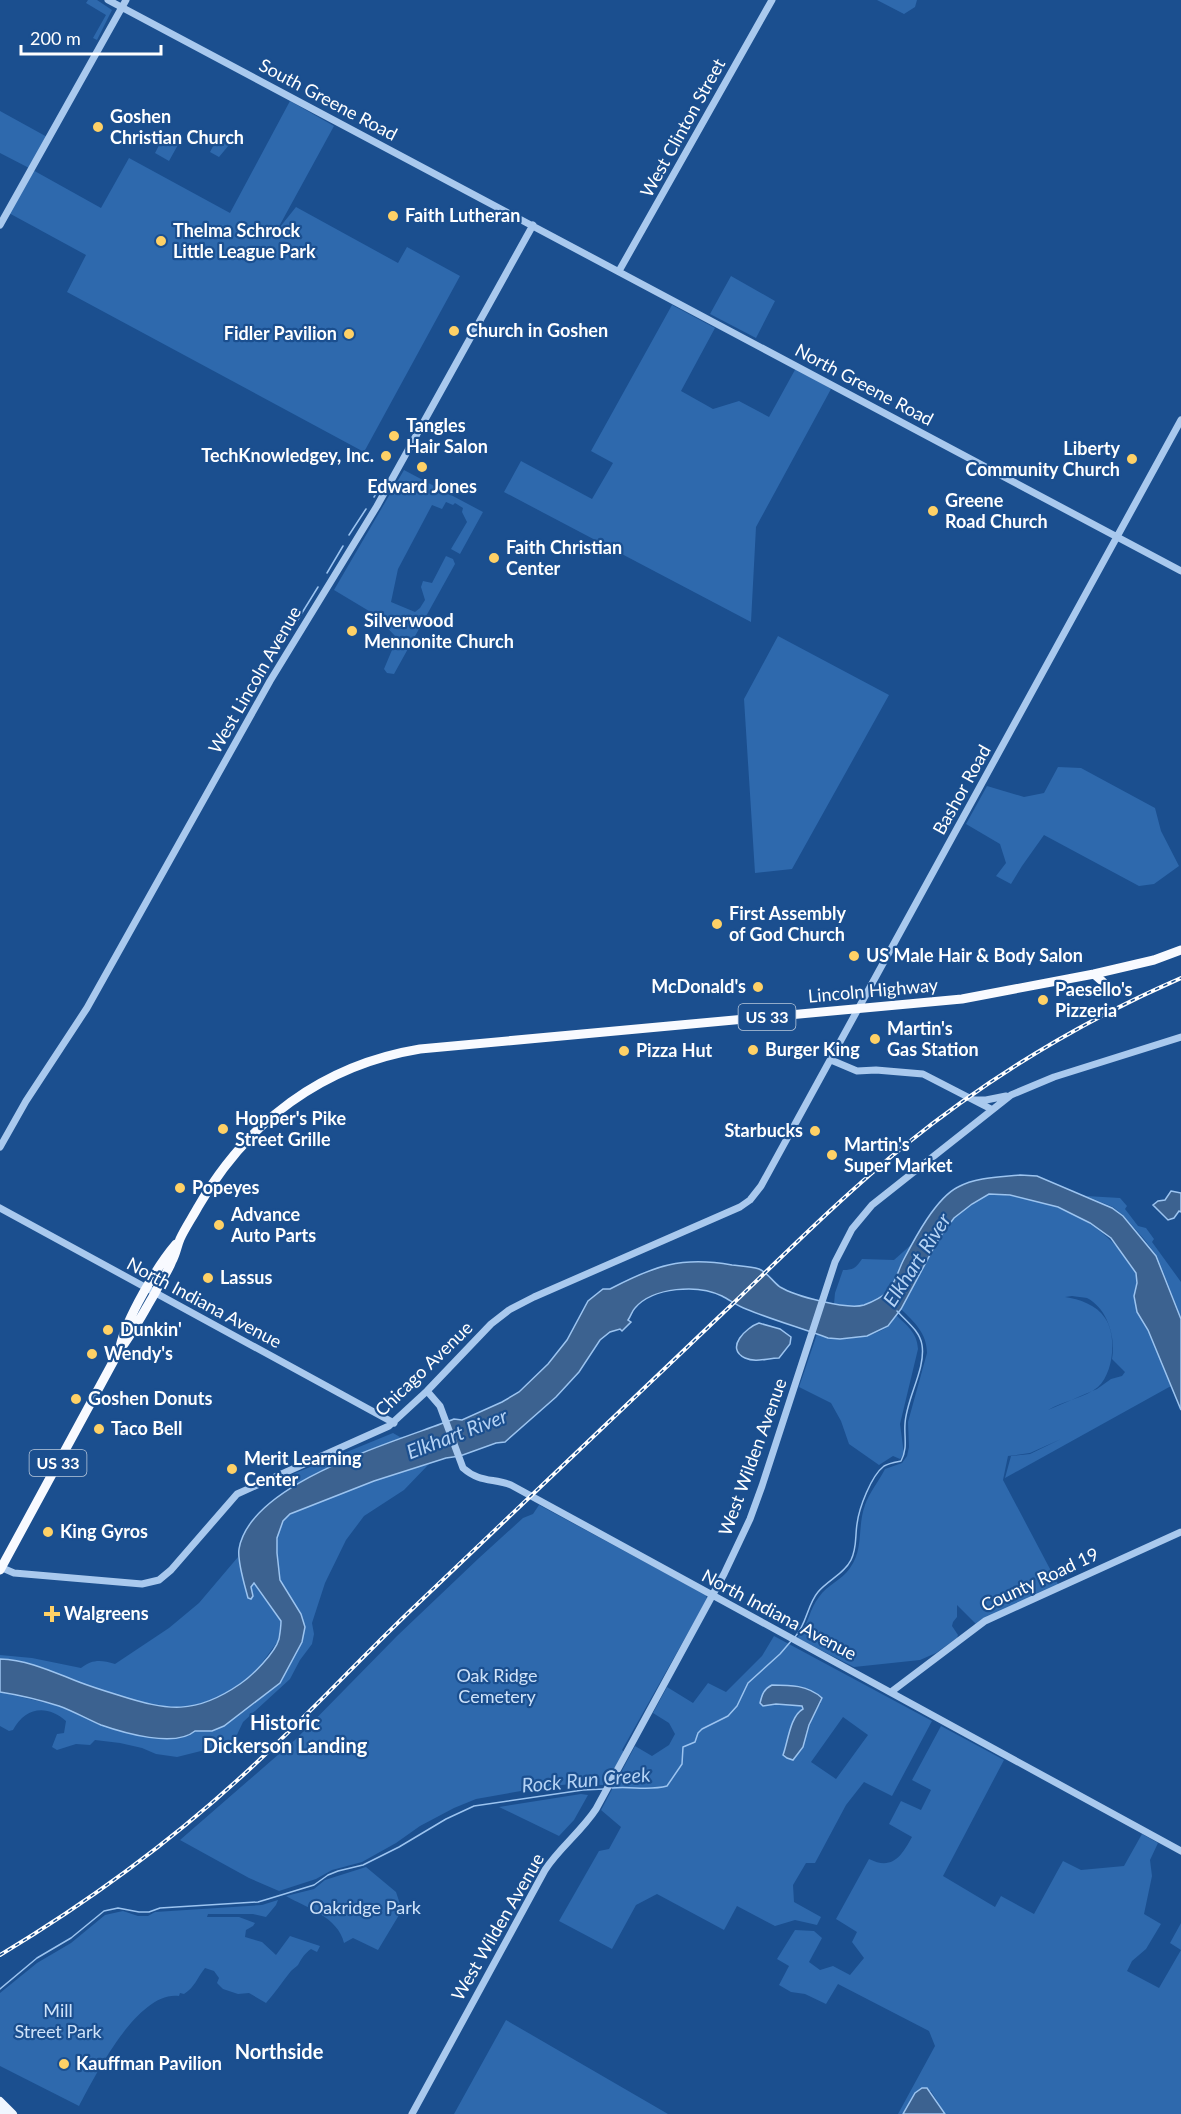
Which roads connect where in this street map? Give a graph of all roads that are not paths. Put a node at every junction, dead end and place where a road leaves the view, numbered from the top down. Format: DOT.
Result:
graph roads {
  1 [pos="108,0"];
  2 [pos="772,0"];
  3 [pos="124,4"];
  4 [pos="0,225"];
  5 [pos="533,225"];
  6 [pos="620,271"];
  7 [pos="1181,420"];
  8 [pos="1118,537"];
  9 [pos="1181,571"];
  10 [pos="1181,950"];
  11 [pos="1094,974"];
  12 [pos="1100,991"];
  13 [pos="858,1008"];
  14 [pos="1181,1037"];
  15 [pos="831,1060"];
  16 [pos="1011,1095"];
  17 [pos="974,1100"];
  18 [pos="991,1109"];
  19 [pos="0,1147"];
  20 [pos="768,1173"];
  21 [pos="0,1208"];
  22 [pos="151,1291"];
  23 [pos="427,1391"];
  24 [pos="394,1423"];
  25 [pos="1181,1532"];
  26 [pos="0,1568"];
  27 [pos="712,1596"];
  28 [pos="891,1692"];
  29 [pos="1181,1851"];
  30 [pos="0,2101"];
  31 [pos="0,2110"];
  32 [pos="4,2114"];
  33 [pos="13,2114"];
  34 [pos="412,2114"];
  1 -- 3 [label="street, South Greene Road"];
  2 -- 6 [label="street, West Clinton Street"];
  3 -- 4 [label="street"];
  3 -- 5 [label="street, South Greene Road"];
  5 -- 6 [label="street, North Greene Road"];
  5 -- 19 [label="street, West Lincoln Avenue"];
  6 -- 8 [label="street, North Greene Road"];
  7 -- 8 [label="street, Bashor Road"];
  8 -- 9 [label="street, North Greene Road"];
  8 -- 13 [label="street, Bashor Road"];
  10 -- 11 [label="highway, Lincoln Highway / US 33"];
  11 -- 12 [label="highway"];
  11 -- 13 [label="highway, Lincoln Highway / US 33"];
  13 -- 15 [label="street, Bashor Road"];
  13 -- 22 [label="highway, Lincoln Highway / US 33"];
  14 -- 16 [label="street, West Wilden Avenue"];
  15 -- 17 [label="street"];
  15 -- 20 [label="street, Bashor Road"];
  16 -- 17 [label="street"];
  16 -- 18 [label="street, West Wilden Avenue"];
  17 -- 18 [label="street"];
  18 -- 27 [label="street, West Wilden Avenue"];
  20 -- 23 [label="street, Chicago Avenue"];
  21 -- 22 [label="street, North Indiana Avenue"];
  22 -- 24 [label="street, North Indiana Avenue"];
  22 -- 26 [label="highway, US 33"];
  23 -- 24 [label="street, Chicago Avenue"];
  23 -- 27 [label="street, North Indiana Avenue"];
  24 -- 26 [label="street, Chicago Avenue"];
  25 -- 28 [label="street, County Road 19"];
  27 -- 28 [label="street, North Indiana Avenue"];
  27 -- 34 [label="street, West Wilden Avenue"];
  28 -- 29 [label="street, North Indiana Avenue"];
  30 -- 33 [label="main road"];
  31 -- 32 [label="main road"];
}
